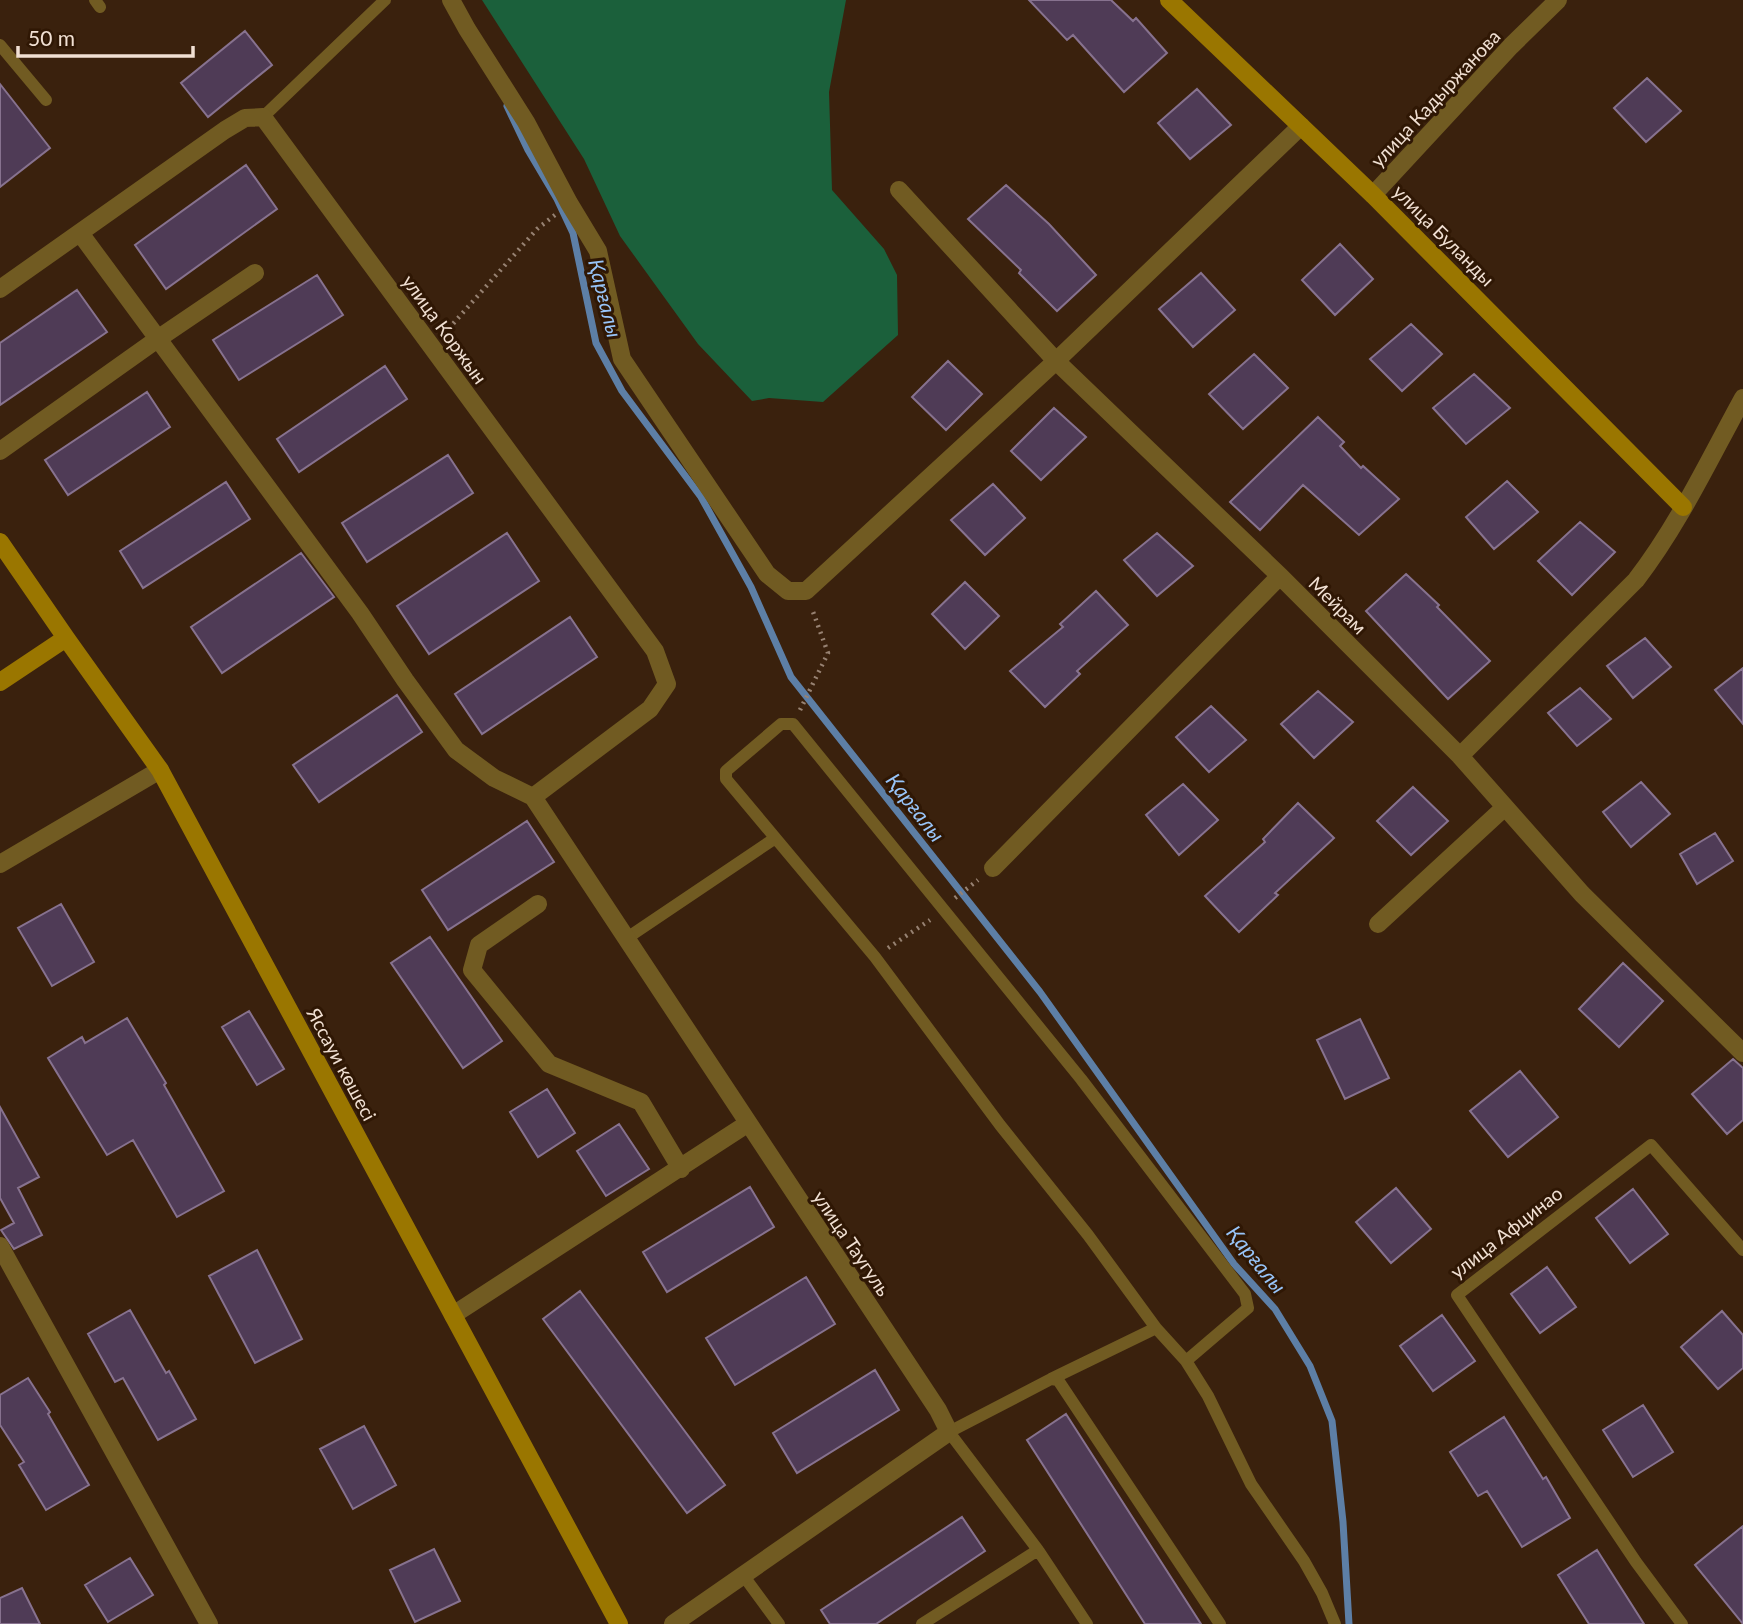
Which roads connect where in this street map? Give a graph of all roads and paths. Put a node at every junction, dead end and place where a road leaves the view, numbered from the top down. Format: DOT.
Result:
graph roads {
  1 [pos="385,0"];
  2 [pos="451,0"];
  3 [pos="1169,0"];
  4 [pos="1558,0"];
  5 [pos="0,45"];
  6 [pos="46,100"];
  7 [pos="263,117"];
  8 [pos="1301,126"];
  9 [pos="899,190"];
  10 [pos="1373,195"];
  11 [pos="537,229"];
  12 [pos="80,233"];
  13 [pos="255,272"];
  14 [pos="0,289"];
  15 [pos="159,338"];
  16 [pos="432,348"];
  17 [pos="1056,361"];
  18 [pos="1743,398"];
  19 [pos="0,451"];
  20 [pos="1683,507"];
  21 [pos="0,542"];
  22 [pos="1280,576"];
  23 [pos="806,591"];
  24 [pos="66,638"];
  25 [pos="0,682"];
  26 [pos="793,724"];
  27 [pos="1460,756"];
  28 [pos="160,769"];
  29 [pos="533,797"];
  30 [pos="1505,807"];
  31 [pos="774,839"];
  32 [pos="0,863"];
  33 [pos="993,869"];
  34 [pos="538,904"];
  35 [pos="1378,923"];
  36 [pos="627,938"];
  37 [pos="1743,1053"];
  38 [pos="747,1124"];
  39 [pos="681,1169"];
  40 [pos="0,1246"];
  41 [pos="1743,1250"];
  42 [pos="453,1315"];
  43 [pos="1156,1328"];
  44 [pos="1186,1361"];
  45 [pos="1051,1379"];
  46 [pos="950,1433"];
  47 [pos="1038,1550"];
  48 [pos="743,1575"];
  49 [pos="209,1624"];
  50 [pos="619,1624"];
  51 [pos="673,1624"];
  52 [pos="779,1624"];
  53 [pos="922,1624"];
  54 [pos="1087,1624"];
  55 [pos="1220,1624"];
  56 [pos="1335,1624"];
  57 [pos="1682,1624"];
  1 -- 7 [label="lane"];
  2 -- 23 [label="street"];
  3 -- 8 [label="main road, улица Буланды"];
  4 -- 10 [label="street, улица Кадыржанова"];
  5 -- 6 [label="lane"];
  7 -- 12 [label="street"];
  7 -- 16 [label="street, улица Коржын"];
  8 -- 10 [label="main road, улица Буланды"];
  8 -- 17 [label="street"];
  9 -- 17 [label="street, Мейрам"];
  10 -- 20 [label="main road, улица Буланды"];
  11 -- 16 [label="path"];
  12 -- 14 [label="street"];
  12 -- 15 [label="street"];
  13 -- 15 [label="street"];
  15 -- 19 [label="street"];
  15 -- 29 [label="street"];
  16 -- 29 [label="street, улица Коржын"];
  17 -- 22 [label="street, Мейрам"];
  17 -- 23 [label="street"];
  18 -- 20 [label="street"];
  20 -- 27 [label="street"];
  21 -- 24 [label="main road, Яссауи көшесі"];
  22 -- 27 [label="street, Мейрам"];
  22 -- 33 [label="street"];
  23 -- 26 [label="path"];
  24 -- 25 [label="main road"];
  24 -- 28 [label="main road, Яссауи көшесі"];
  26 -- 31 [label="lane"];
  26 -- 44 [label="lane"];
  27 -- 30 [label="street, Мейрам"];
  28 -- 32 [label="street"];
  28 -- 42 [label="main road, Яссауи көшесі"];
  29 -- 36 [label="street, улица Таугуль"];
  30 -- 35 [label="street"];
  30 -- 37 [label="street, Мейрам"];
  31 -- 36 [label="lane"];
  31 -- 43 [label="lane"];
  34 -- 39 [label="street"];
  36 -- 38 [label="street, улица Таугуль"];
  38 -- 39 [label="street"];
  38 -- 46 [label="street, улица Таугуль"];
  39 -- 42 [label="street"];
  40 -- 49 [label="street"];
  41 -- 57 [label="lane, улица Афцинао"];
  42 -- 50 [label="main road, Яссауи көшесі"];
  43 -- 44 [label="lane"];
  43 -- 45 [label="lane"];
  44 -- 56 [label="lane"];
  45 -- 46 [label="lane"];
  45 -- 55 [label="lane"];
  46 -- 47 [label="lane"];
  46 -- 48 [label="street"];
  47 -- 53 [label="lane"];
  47 -- 54 [label="lane"];
  48 -- 51 [label="street"];
  48 -- 52 [label="lane"];
}
